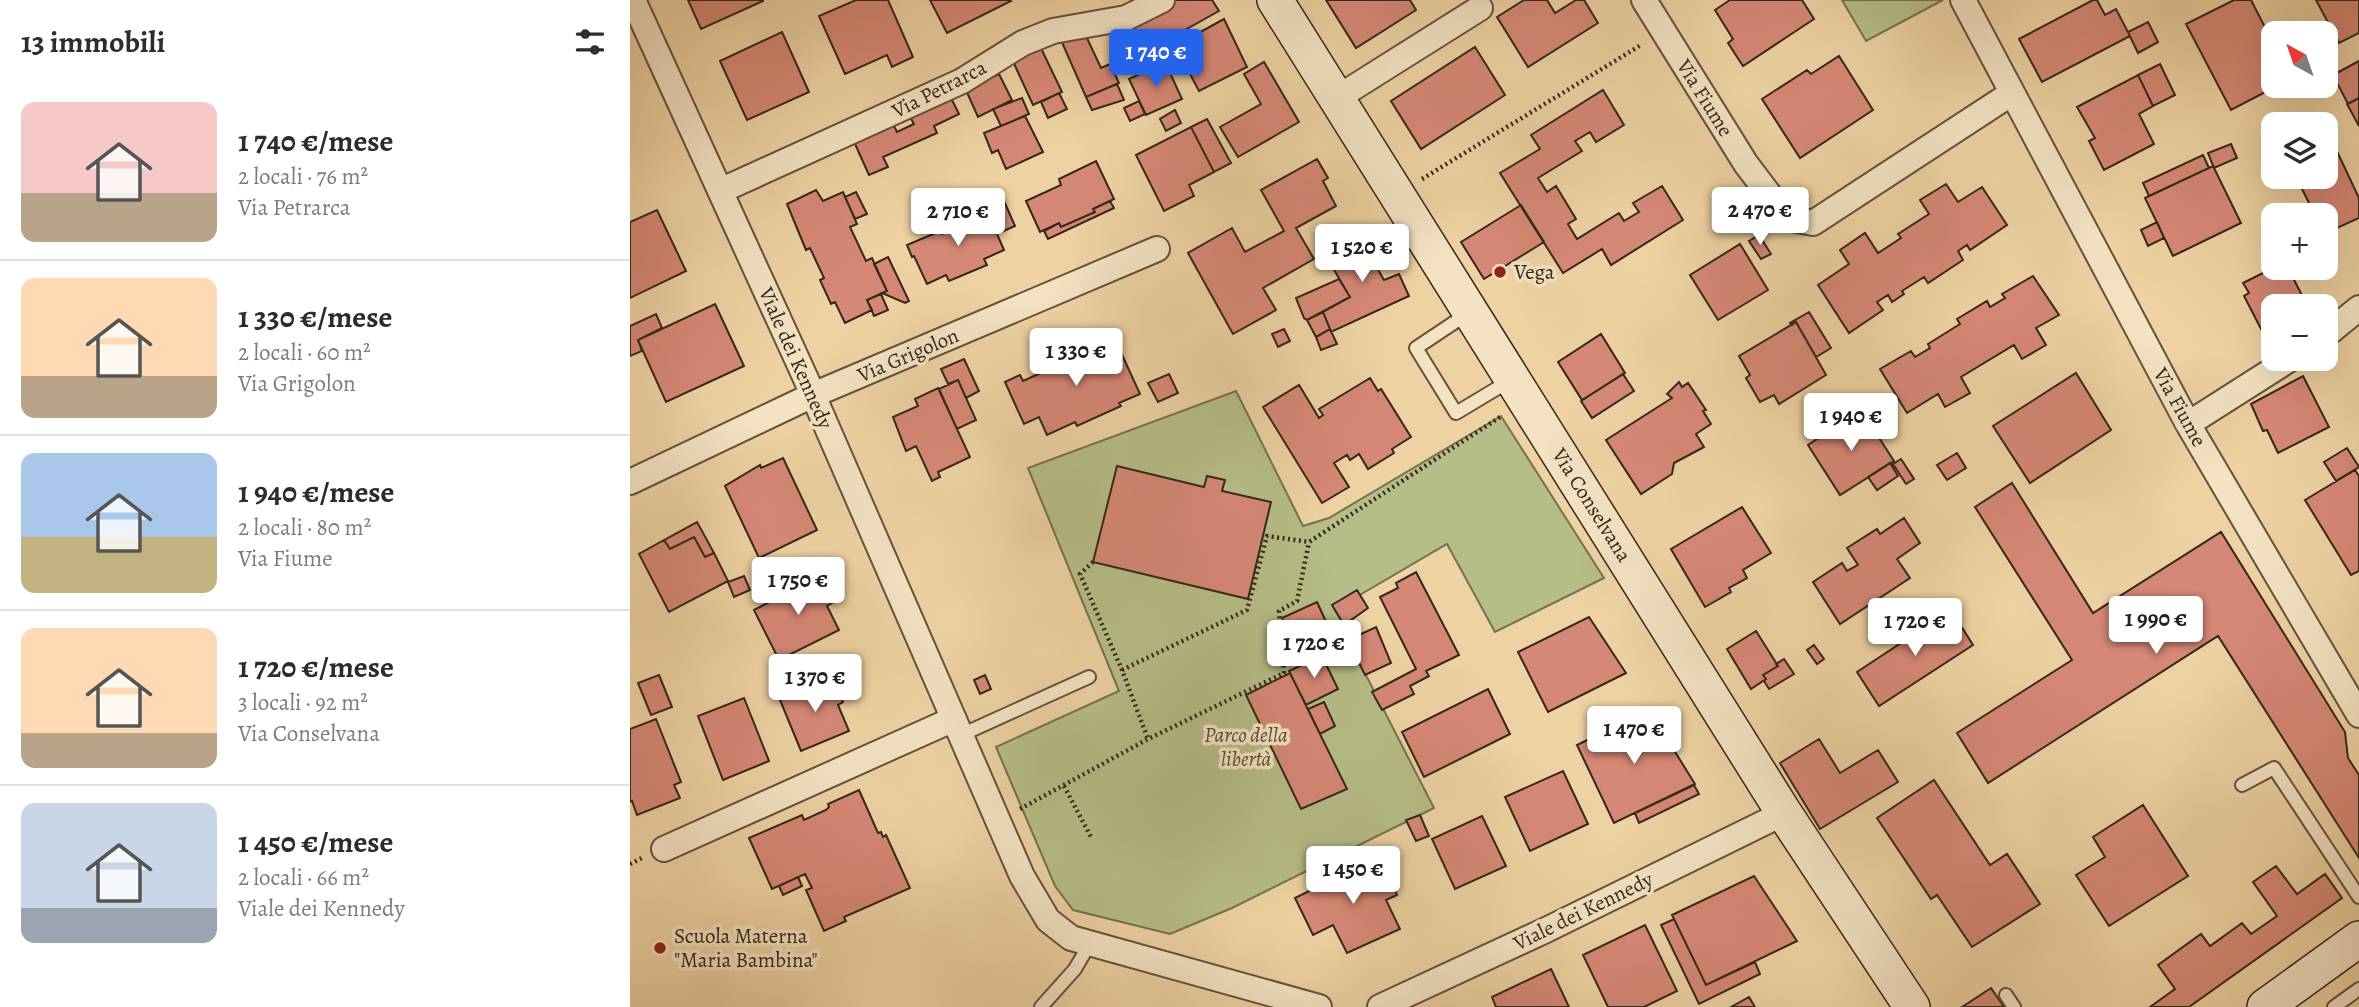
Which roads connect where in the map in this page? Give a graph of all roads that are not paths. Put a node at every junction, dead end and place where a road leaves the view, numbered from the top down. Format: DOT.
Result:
graph roads {
  1 [pos="633,0"];
  2 [pos="1162,0"];
  3 [pos="1275,0"];
  4 [pos="1644,0"];
  5 [pos="1963,0"];
  6 [pos="1480,8"];
  7 [pos="2012,93"];
  8 [pos="1337,98"];
  9 [pos="720,191"];
  10 [pos="1157,249"];
  11 [pos="2359,308"];
  12 [pos="1471,312"];
  13 [pos="2338,325"];
  14 [pos="2271,371"];
  15 [pos="1519,389"];
  16 [pos="813,395"];
  17 [pos="2188,424"];
  18 [pos="630,482"];
  19 [pos="1089,677"];
  20 [pos="2359,715"];
  21 [pos="957,727"];
  22 [pos="2242,785"];
  23 [pos="1784,813"];
  24 [pos="664,849"];
  25 [pos="2359,897"];
  26 [pos="2359,939"];
  27 [pos="1090,943"];
  28 [pos="2359,989"];
  29 [pos="2006,995"];
  30 [pos="2278,1003"];
  31 [pos="1041,1007"];
  32 [pos="1319,1007"];
  33 [pos="1380,1007"];
  34 [pos="1912,1007"];
  35 [pos="2014,1007"];
  36 [pos="2334,1007"];
  1 -- 9 [label="street, Viale dei Kennedy"];
  2 -- 9 [label="street, Via Petrarca"];
  3 -- 8 [label="main road, Via Conselvana"];
  4 -- 7 [label="street, Via Fiume"];
  5 -- 7 [label="street, Via Fiume"];
  6 -- 8 [label="street"];
  7 -- 17 [label="street, Via Fiume"];
  8 -- 12 [label="main road, Via Conselvana"];
  9 -- 16 [label="street, Viale dei Kennedy"];
  10 -- 16 [label="street, Via Grigolon"];
  11 -- 13 [label="street"];
  12 -- 15 [label="main road, Via Conselvana"];
  12 -- 15 [label="lane"];
  14 -- 17 [label="street"];
  15 -- 23 [label="main road, Via Conselvana"];
  16 -- 18 [label="street, Via Grigolon"];
  16 -- 21 [label="street, Viale dei Kennedy"];
  17 -- 20 [label="street, Via Fiume"];
  19 -- 21 [label="lane"];
  21 -- 24 [label="street"];
  21 -- 27 [label="street, Viale dei Kennedy"];
  22 -- 25 [label="lane"];
  23 -- 33 [label="street, Viale dei Kennedy"];
  23 -- 34 [label="main road, Via Conselvana"];
  26 -- 30 [label="main road"];
  27 -- 31 [label="lane"];
  27 -- 32 [label="street, Viale dei Kennedy"];
  28 -- 36 [label="lane"];
  29 -- 35 [label="lane"];
}
